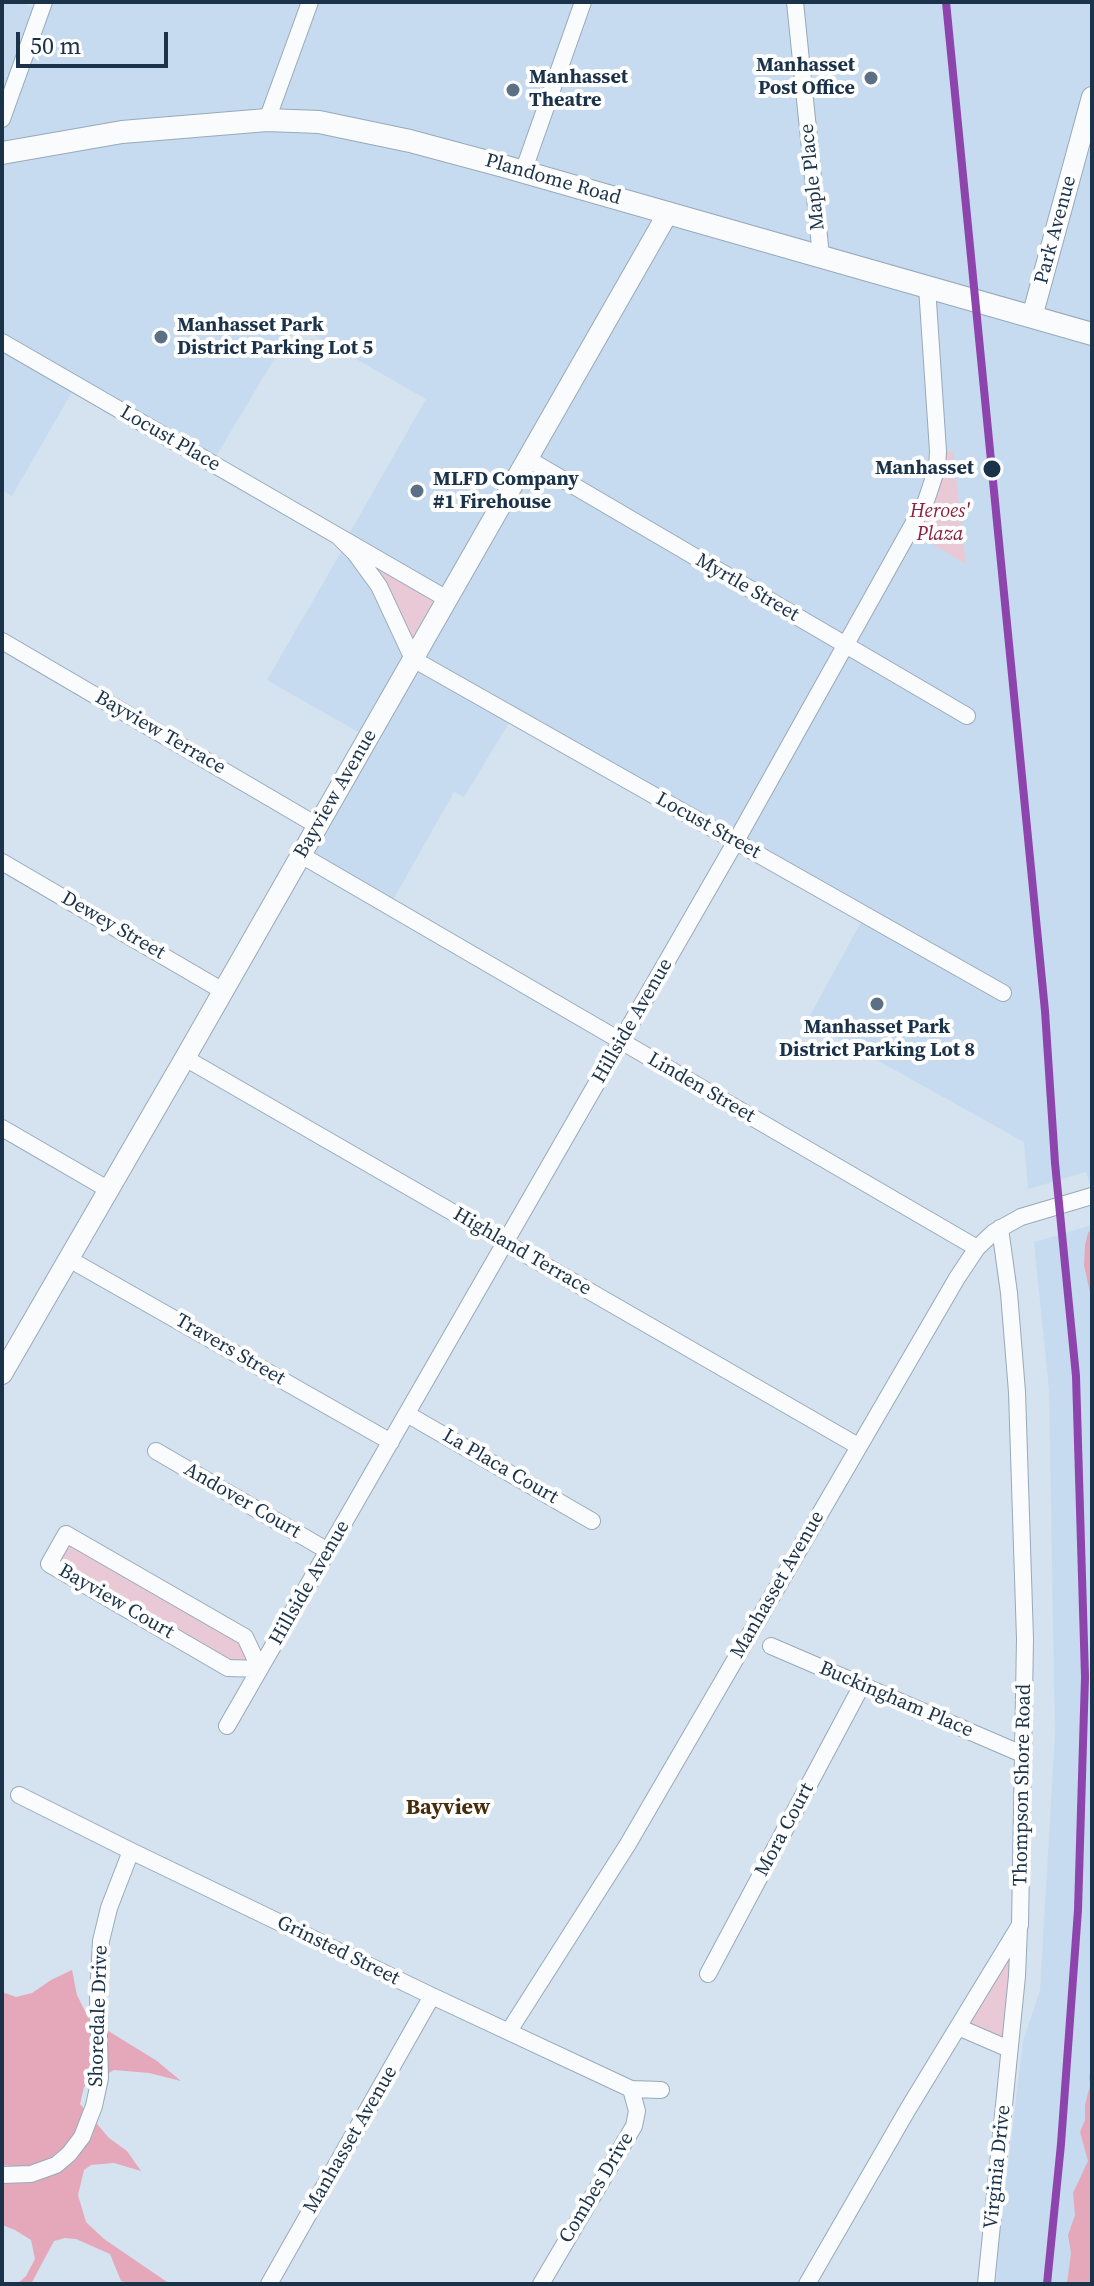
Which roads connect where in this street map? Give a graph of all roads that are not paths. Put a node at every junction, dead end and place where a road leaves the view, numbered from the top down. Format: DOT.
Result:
graph roads {
  1 [pos="44,2"];
  2 [pos="310,2"];
  3 [pos="583,2"];
  4 [pos="795,2"];
  5 [pos="1092,97"];
  6 [pos="2,119"];
  7 [pos="267,120"];
  8 [pos="2,153"];
  9 [pos="523,172"];
  10 [pos="668,213"];
  11 [pos="821,256"];
  12 [pos="935,289"];
  13 [pos="1032,317"];
  14 [pos="1092,334"];
  15 [pos="2,342"];
  16 [pos="528,459"];
  17 [pos="338,536"];
  18 [pos="447,599"];
  19 [pos="2,641"];
  20 [pos="845,646"];
  21 [pos="413,659"];
  22 [pos="967,716"];
  23 [pos="318,826"];
  24 [pos="736,841"];
  25 [pos="301,855"];
  26 [pos="2,862"];
  27 [pos="223,991"];
  28 [pos="1003,993"];
  29 [pos="621,1042"];
  30 [pos="185,1058"];
  31 [pos="2,1128"];
  32 [pos="109,1190"];
  33 [pos="1092,1196"];
  34 [pos="1000,1228"];
  35 [pos="506,1242"];
  36 [pos="977,1248"];
  37 [pos="69,1259"];
  38 [pos="2,1374"];
  39 [pos="407,1414"];
  40 [pos="391,1442"];
  41 [pos="858,1446"];
  42 [pos="156,1451"];
  43 [pos="592,1521"];
  44 [pos="328,1551"];
  45 [pos="771,1646"];
  46 [pos="260,1669"];
  47 [pos="862,1685"];
  48 [pos="227,1726"];
  49 [pos="1022,1754"];
  50 [pos="19,1795"];
  51 [pos="131,1851"];
  52 [pos="1020,1925"];
  53 [pos="708,1974"];
  54 [pos="432,1996"];
  55 [pos="958,2027"];
  56 [pos="509,2031"];
  57 [pos="1009,2049"];
  58 [pos="631,2089"];
  59 [pos="661,2090"];
  60 [pos="2,2175"];
  61 [pos="269,2284"];
  62 [pos="541,2284"];
  63 [pos="807,2284"];
  64 [pos="986,2284"];
  1 -- 6 [label="street"];
  2 -- 7 [label="street"];
  3 -- 9 [label="street"];
  4 -- 11 [label="street, Maple Place"];
  5 -- 13 [label="street, Park Avenue"];
  7 -- 8 [label="main road, Plandome Road"];
  7 -- 9 [label="main road, Plandome Road"];
  9 -- 10 [label="main road, Plandome Road"];
  10 -- 11 [label="main road, Plandome Road"];
  10 -- 16 [label="street, Bayview Avenue"];
  11 -- 12 [label="main road, Plandome Road"];
  12 -- 13 [label="main road, Plandome Road"];
  12 -- 20 [label="street, Hillside Avenue"];
  13 -- 14 [label="main road, Plandome Road"];
  15 -- 17 [label="street, Locust Place"];
  16 -- 18 [label="street, Bayview Avenue"];
  16 -- 20 [label="street, Myrtle Street"];
  17 -- 18 [label="street, Locust Place"];
  17 -- 21 [label="street, Locust Place"];
  18 -- 21 [label="street, Bayview Avenue"];
  19 -- 23 [label="street, Bayview Terrace"];
  20 -- 22 [label="street, Myrtle Street"];
  20 -- 24 [label="street, Hillside Avenue"];
  21 -- 23 [label="street, Bayview Avenue"];
  21 -- 24 [label="street, Locust Street"];
  23 -- 25 [label="street, Bayview Avenue"];
  24 -- 28 [label="street, Locust Street"];
  24 -- 29 [label="street, Hillside Avenue"];
  25 -- 27 [label="street, Bayview Avenue"];
  25 -- 29 [label="street, Linden Street"];
  26 -- 27 [label="street, Dewey Street"];
  27 -- 30 [label="street, Bayview Avenue"];
  29 -- 35 [label="street, Hillside Avenue"];
  29 -- 36 [label="street, Linden Street"];
  30 -- 32 [label="street, Bayview Avenue"];
  30 -- 35 [label="street, Highland Terrace"];
  31 -- 32 [label="street"];
  32 -- 37 [label="street, Bayview Avenue"];
  33 -- 34 [label="street, Manhasset Avenue"];
  34 -- 36 [label="street, Manhasset Avenue"];
  34 -- 49 [label="street, Thompson Shore Road"];
  35 -- 39 [label="street, Hillside Avenue"];
  35 -- 41 [label="street, Highland Terrace"];
  36 -- 41 [label="street, Manhasset Avenue"];
  37 -- 38 [label="street, Bayview Avenue"];
  37 -- 40 [label="street, Travers Street"];
  39 -- 40 [label="street, Hillside Avenue"];
  39 -- 43 [label="street, La Placa Court"];
  40 -- 44 [label="street, Hillside Avenue"];
  41 -- 56 [label="street, Manhasset Avenue"];
  42 -- 44 [label="street, Andover Court"];
  44 -- 46 [label="street, Hillside Avenue"];
  45 -- 47 [label="street, Buckingham Place"];
  46 -- 46 [label="street, Bayview Court"];
  46 -- 48 [label="street, Hillside Avenue"];
  47 -- 49 [label="street, Buckingham Place"];
  47 -- 53 [label="street, Mora Court"];
  49 -- 52 [label="street, Thompson Shore Road"];
  50 -- 51 [label="street, Grinsted Street"];
  51 -- 54 [label="street, Grinsted Street"];
  51 -- 60 [label="street, Shoredale Drive"];
  52 -- 55 [label="street, Thompson Shore Road"];
  52 -- 57 [label="street, Virginia Drive"];
  54 -- 56 [label="street, Grinsted Street"];
  54 -- 61 [label="street, Manhasset Avenue"];
  55 -- 57 [label="street"];
  55 -- 63 [label="street, Thompson Shore Road"];
  56 -- 58 [label="street, Grinsted Street"];
  57 -- 64 [label="street, Virginia Drive"];
  58 -- 59 [label="street, Grinsted Street"];
  58 -- 62 [label="street, Combes Drive"];
}
